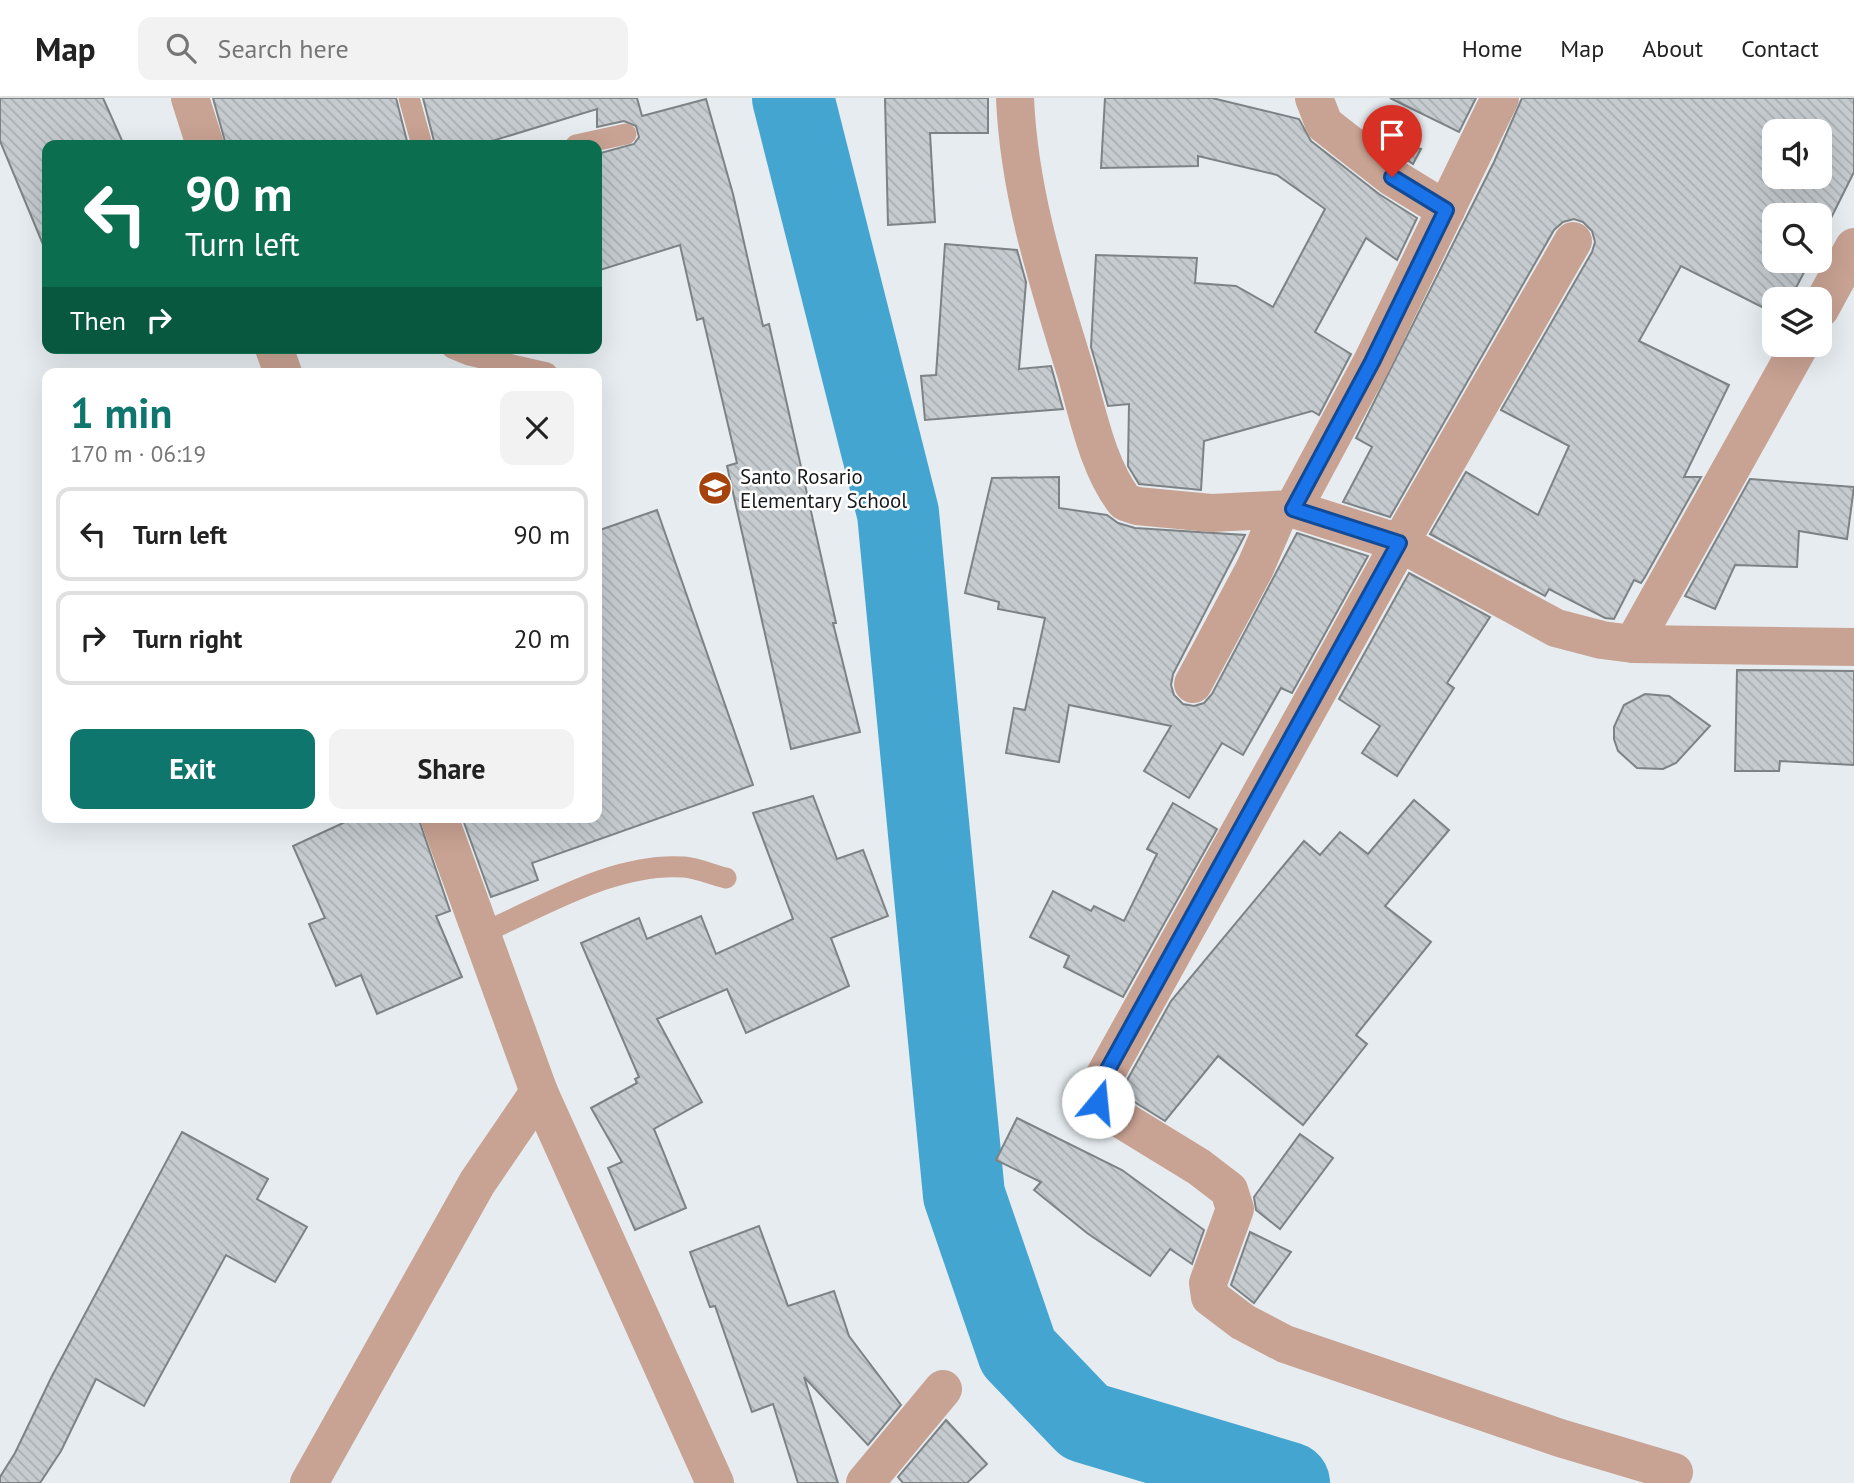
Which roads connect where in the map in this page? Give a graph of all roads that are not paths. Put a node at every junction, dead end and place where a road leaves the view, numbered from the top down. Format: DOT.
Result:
graph roads {
  1 [pos="190,98"];
  2 [pos="409,98"];
  3 [pos="1015,98"];
  4 [pos="1314,98"];
  5 [pos="1500,98"];
  6 [pos="625,134"];
  7 [pos="203,140"];
  8 [pos="421,140"];
  9 [pos="598,140"];
  10 [pos="1446,210"];
  11 [pos="1573,241"];
  12 [pos="1854,247"];
  13 [pos="1832,287"];
  14 [pos="467,354"];
  15 [pos="1793,357"];
  16 [pos="525,368"];
  17 [pos="1287,509"];
  18 [pos="1399,543"];
  19 [pos="1633,644"];
  20 [pos="1854,647"];
  21 [pos="1193,684"];
  22 [pos="441,823"];
  23 [pos="726,878"];
  24 [pos="480,934"];
  25 [pos="539,1092"];
  26 [pos="943,1388"];
  27 [pos="1674,1472"];
  28 [pos="309,1483"];
  29 [pos="715,1483"];
  30 [pos="865,1483"];
  1 -- 7 [label="street"];
  2 -- 8 [label="lane"];
  3 -- 17 [label="street"];
  4 -- 10 [label="street"];
  5 -- 10 [label="street"];
  6 -- 9 [label="lane"];
  10 -- 17 [label="street"];
  11 -- 18 [label="street"];
  12 -- 13 [label="street"];
  14 -- 16 [label="lane"];
  15 -- 19 [label="street"];
  17 -- 18 [label="street"];
  17 -- 21 [label="street"];
  18 -- 19 [label="street"];
  18 -- 27 [label="street"];
  19 -- 20 [label="street"];
  22 -- 24 [label="street"];
  23 -- 24 [label="lane"];
  24 -- 25 [label="street"];
  25 -- 28 [label="street"];
  25 -- 29 [label="street"];
  26 -- 30 [label="street"];
}
